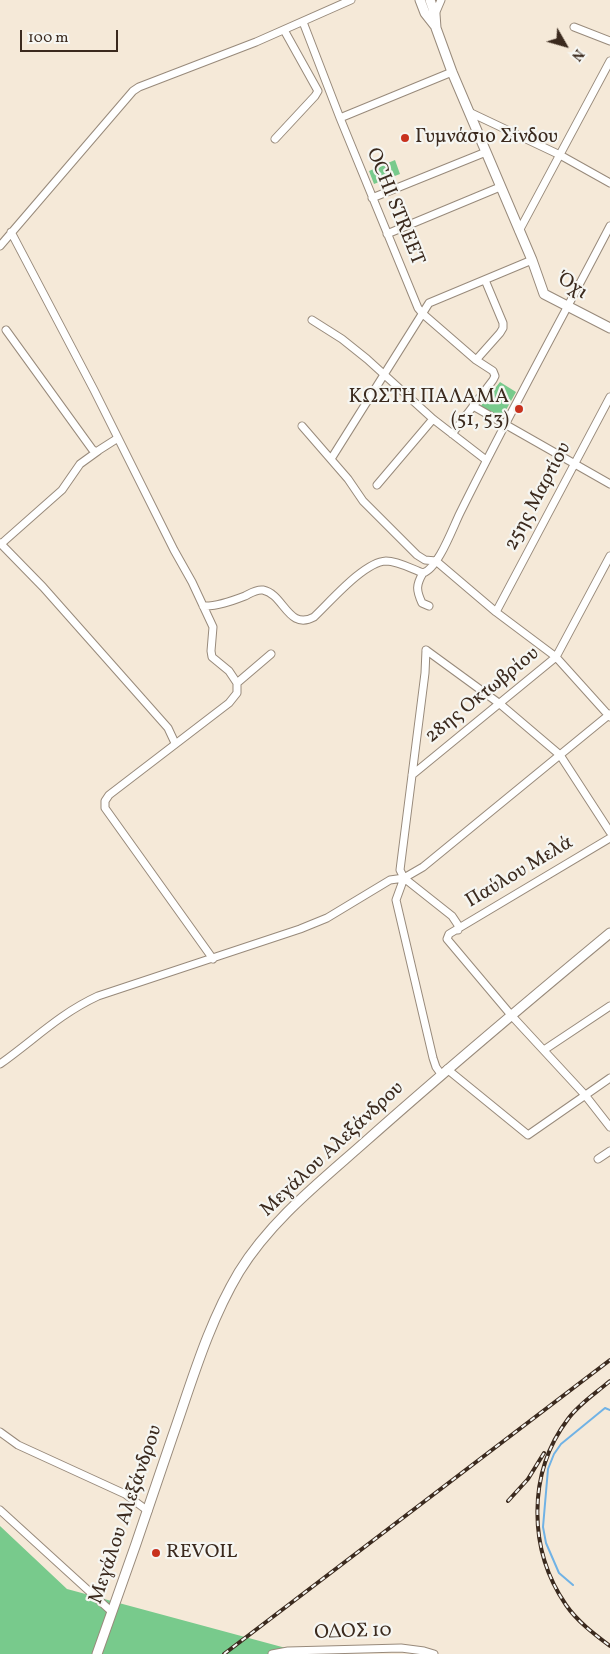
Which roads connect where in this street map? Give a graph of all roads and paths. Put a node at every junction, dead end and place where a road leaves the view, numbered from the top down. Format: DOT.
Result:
graph roads {
  1 [pos="351,0"];
  2 [pos="420,0"];
  3 [pos="430,0"];
  4 [pos="441,0"];
  5 [pos="435,14"];
  6 [pos="303,22"];
  7 [pos="574,27"];
  8 [pos="436,28"];
  9 [pos="284,30"];
  10 [pos="610,41"];
  11 [pos="610,61"];
  12 [pos="452,72"];
  13 [pos="469,112"];
  14 [pos="340,118"];
  15 [pos="275,139"];
  16 [pos="486,152"];
  17 [pos="560,155"];
  18 [pos="610,183"];
  19 [pos="500,187"];
  20 [pos="372,198"];
  21 [pos="610,226"];
  22 [pos="519,231"];
  23 [pos="12,232"];
  24 [pos="387,234"];
  25 [pos="0,246"];
  26 [pos="532,260"];
  27 [pos="485,280"];
  28 [pos="568,308"];
  29 [pos="423,314"];
  30 [pos="312,320"];
  31 [pos="610,328"];
  32 [pos="6,330"];
  33 [pos="476,360"];
  34 [pos="384,375"];
  35 [pos="610,397"];
  36 [pos="473,406"];
  37 [pos="433,419"];
  38 [pos="505,424"];
  39 [pos="302,426"];
  40 [pos="452,434"];
  41 [pos="118,438"];
  42 [pos="98,451"];
  43 [pos="331,459"];
  44 [pos="486,460"];
  45 [pos="575,464"];
  46 [pos="610,484"];
  47 [pos="377,485"];
  48 [pos="0,544"];
  49 [pos="610,556"];
  50 [pos="436,561"];
  51 [pos="423,573"];
  52 [pos="203,606"];
  53 [pos="428,606"];
  54 [pos="496,612"];
  55 [pos="271,654"];
  56 [pos="556,657"];
  57 [pos="237,683"];
  58 [pos="500,704"];
  59 [pos="610,716"];
  60 [pos="176,743"];
  61 [pos="560,755"];
  62 [pos="412,776"];
  63 [pos="610,832"];
  64 [pos="610,838"];
  65 [pos="404,878"];
  66 [pos="458,930"];
  67 [pos="610,933"];
  68 [pos="213,959"];
  69 [pos="610,1006"];
  70 [pos="511,1015"];
  71 [pos="544,1050"];
  72 [pos="0,1064"];
  73 [pos="444,1071"];
  74 [pos="610,1078"];
  75 [pos="584,1095"];
  76 [pos="610,1127"];
  77 [pos="610,1151"];
  78 [pos="598,1159"];
  79 [pos="0,1432"];
  80 [pos="0,1510"];
  81 [pos="148,1511"];
  82 [pos="112,1612"];
  83 [pos="97,1654"];
  84 [pos="272,1654"];
  85 [pos="434,1654"];
  1 -- 6 [label="street"];
  2 -- 8 [label="street"];
  3 -- 5 [label="street"];
  4 -- 5 [label="street"];
  5 -- 8 [label="street"];
  6 -- 9 [label="street"];
  6 -- 14 [label="street, OCHI STREET"];
  7 -- 10 [label="street"];
  8 -- 12 [label="street, Όχι"];
  9 -- 15 [label="street"];
  9 -- 23 [label="street"];
  11 -- 17 [label="street"];
  12 -- 13 [label="street, Όχι"];
  12 -- 14 [label="street"];
  13 -- 16 [label="street, Όχι"];
  13 -- 17 [label="street"];
  14 -- 20 [label="street, OCHI STREET"];
  16 -- 19 [label="street, Όχι"];
  16 -- 20 [label="street"];
  17 -- 18 [label="street"];
  17 -- 22 [label="street"];
  19 -- 22 [label="street, Όχι"];
  19 -- 24 [label="street"];
  20 -- 24 [label="street, OCHI STREET"];
  21 -- 28 [label="street"];
  22 -- 26 [label="street, Όχι"];
  23 -- 25 [label="street"];
  23 -- 41 [label="street"];
  24 -- 29 [label="street, OCHI STREET"];
  26 -- 27 [label="street"];
  26 -- 28 [label="street, Όχι"];
  27 -- 29 [label="street"];
  27 -- 33 [label="street"];
  28 -- 31 [label="street, Όχι"];
  28 -- 38 [label="street"];
  29 -- 33 [label="street, OCHI STREET"];
  29 -- 34 [label="street"];
  30 -- 34 [label="street"];
  32 -- 42 [label="street"];
  33 -- 36 [label="street, OCHI STREET"];
  34 -- 37 [label="street"];
  34 -- 43 [label="street"];
  35 -- 45 [label="street, 25ης Μαρτίου"];
  36 -- 38 [label="street"];
  36 -- 40 [label="street"];
  37 -- 40 [label="street"];
  37 -- 47 [label="street"];
  38 -- 44 [label="street"];
  38 -- 45 [label="street"];
  39 -- 43 [label="street"];
  40 -- 44 [label="street"];
  41 -- 42 [label="street"];
  41 -- 52 [label="street"];
  42 -- 48 [label="street"];
  43 -- 50 [label="street"];
  44 -- 50 [label="street"];
  45 -- 46 [label="street"];
  45 -- 54 [label="street, 25ης Μαρτίου"];
  48 -- 60 [label="street"];
  49 -- 56 [label="street, 28ης Οκτωβρίου"];
  50 -- 51 [label="street"];
  50 -- 54 [label="street"];
  51 -- 52 [label="street"];
  51 -- 53 [label="street"];
  52 -- 57 [label="street"];
  54 -- 56 [label="street"];
  55 -- 57 [label="street"];
  56 -- 58 [label="street, 28ης Οκτωβρίου"];
  56 -- 59 [label="street"];
  57 -- 60 [label="street"];
  58 -- 61 [label="street"];
  58 -- 62 [label="street, 28ης Οκτωβρίου"];
  58 -- 62 [label="street"];
  59 -- 61 [label="street"];
  60 -- 68 [label="street"];
  61 -- 63 [label="street"];
  61 -- 65 [label="street"];
  62 -- 65 [label="street"];
  64 -- 66 [label="street, Παύλου Μελά"];
  65 -- 66 [label="street"];
  65 -- 68 [label="street"];
  65 -- 73 [label="street"];
  66 -- 70 [label="street, Παύλου Μελά"];
  67 -- 70 [label="street, Μεγάλου Αλεξάνδρου"];
  68 -- 72 [label="street"];
  69 -- 71 [label="street"];
  70 -- 71 [label="street"];
  70 -- 73 [label="street, Μεγάλου Αλεξάνδρου"];
  71 -- 75 [label="street"];
  73 -- 75 [label="street"];
  73 -- 81 [label="street, Μεγάλου Αλεξάνδρου"];
  74 -- 75 [label="street"];
  75 -- 76 [label="street"];
  77 -- 78 [label="street"];
  79 -- 81 [label="street"];
  80 -- 82 [label="street"];
  81 -- 82 [label="street, Μεγάλου Αλεξάνδρου"];
  82 -- 83 [label="street, Μεγάλου Αλεξάνδρου"];
  84 -- 85 [label="street, ΟΔΟΣ 10"];
}
